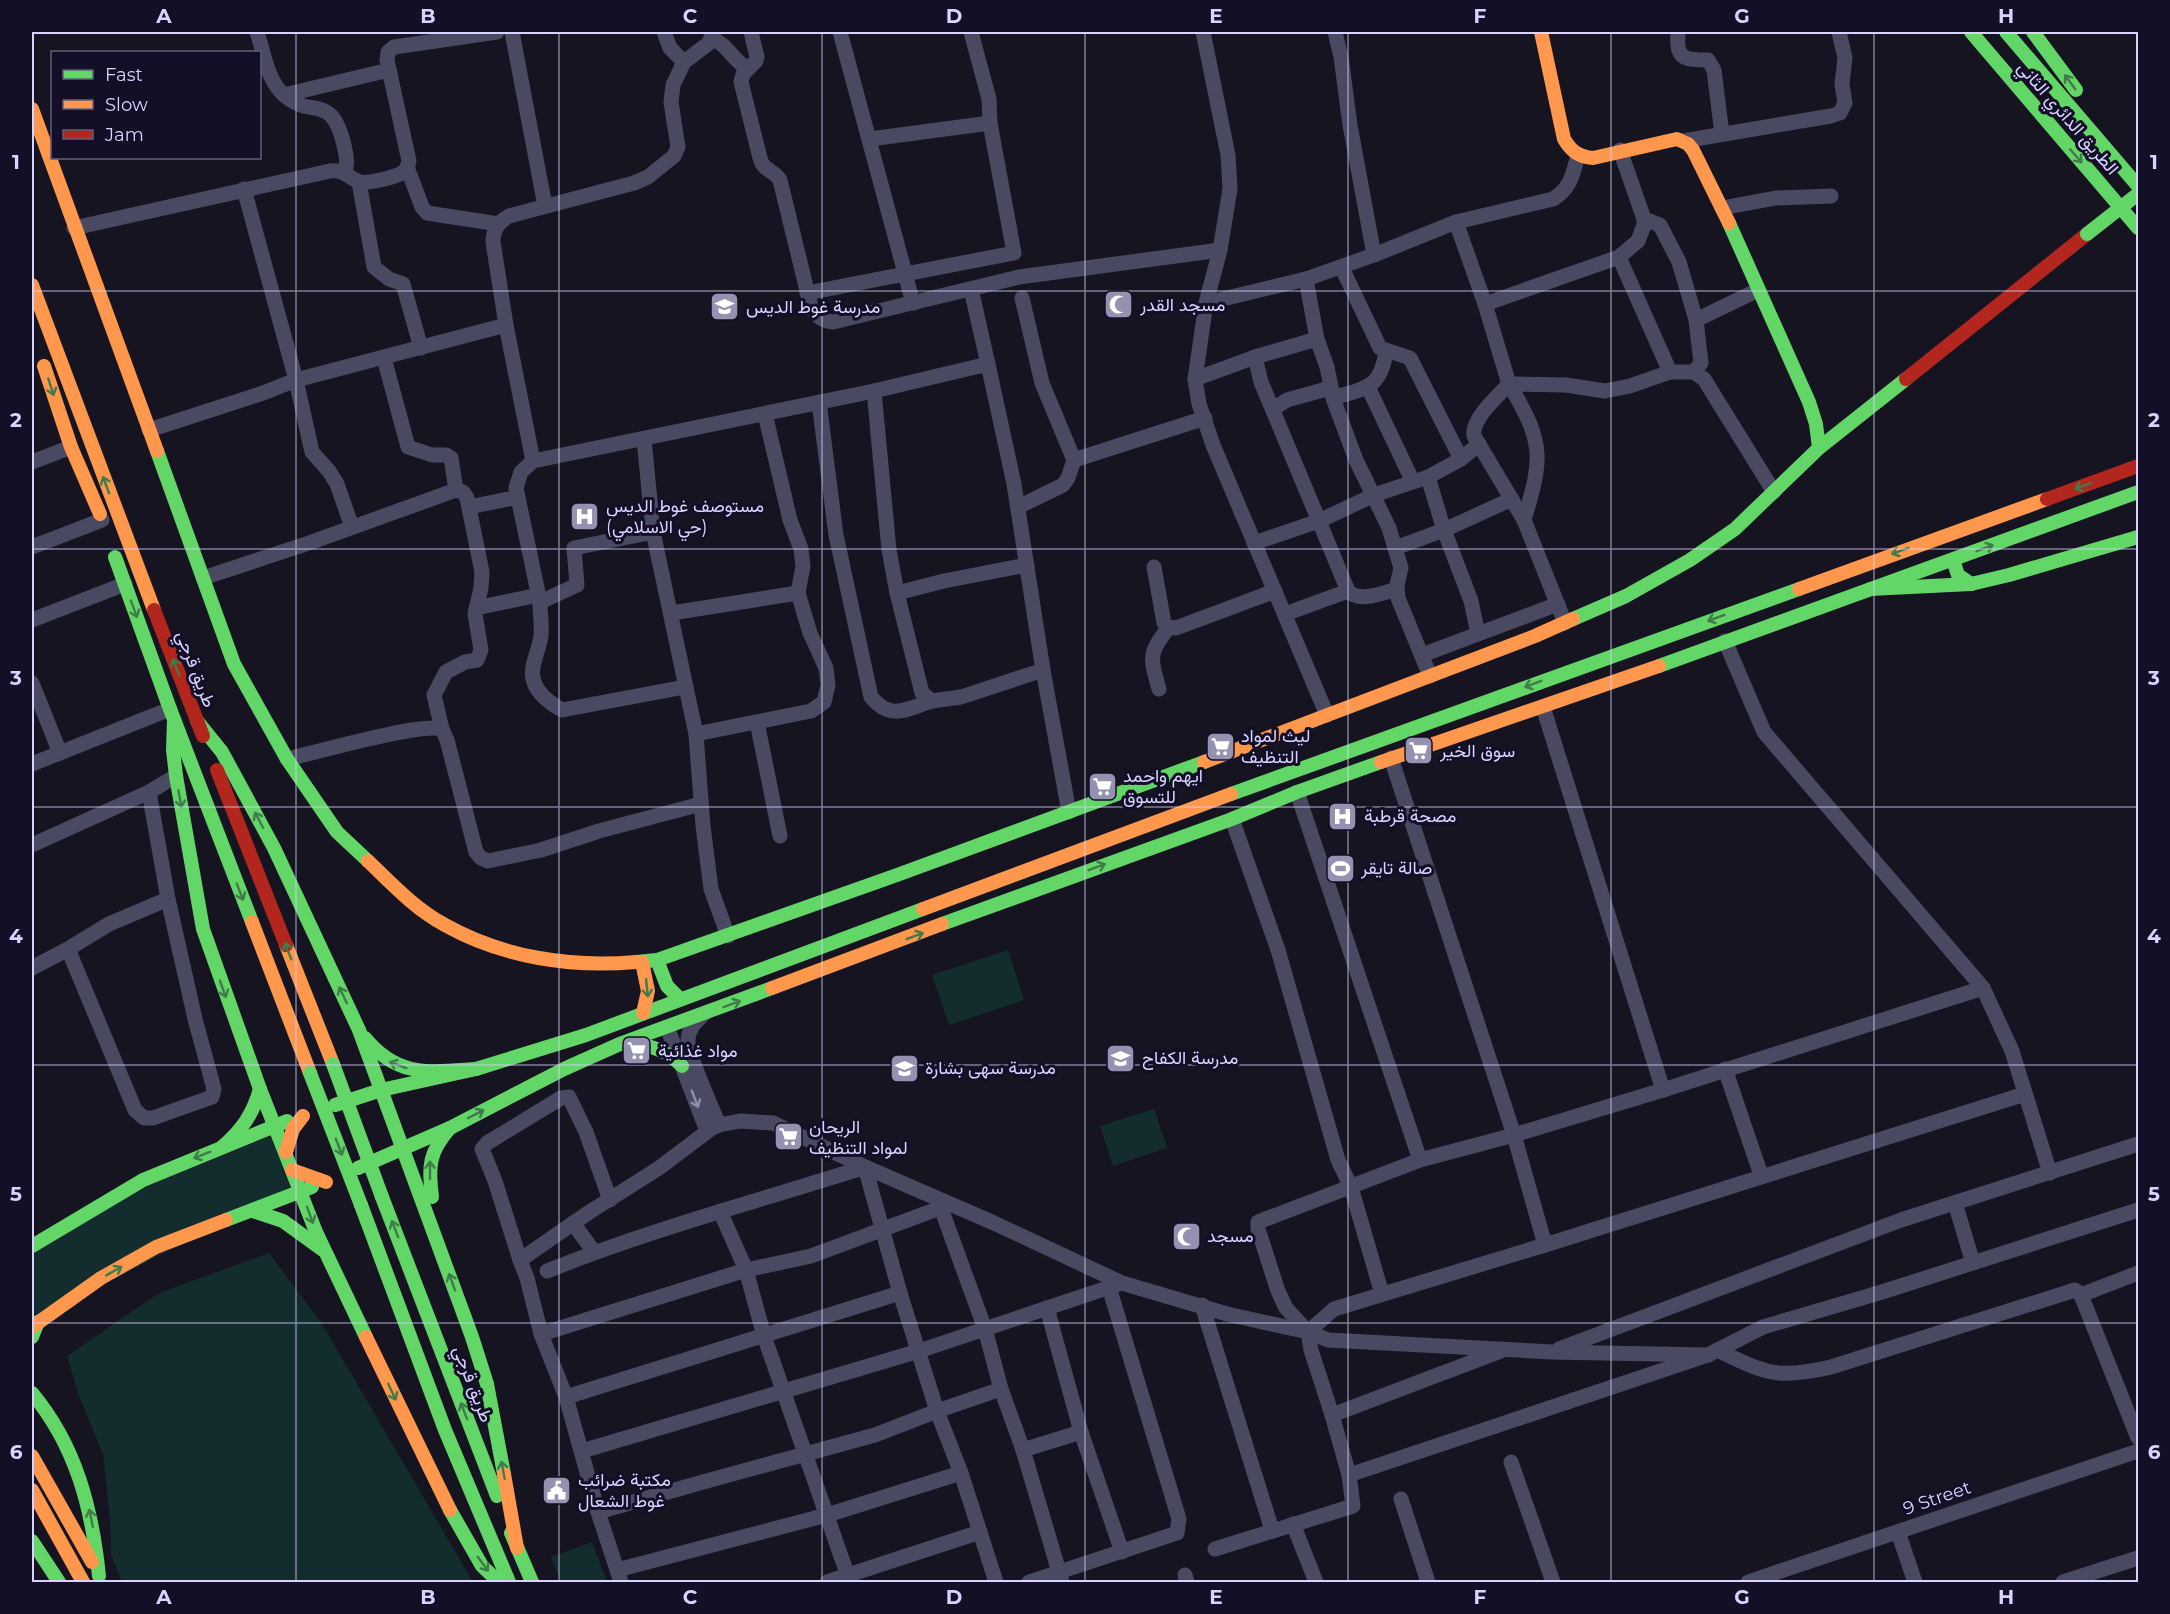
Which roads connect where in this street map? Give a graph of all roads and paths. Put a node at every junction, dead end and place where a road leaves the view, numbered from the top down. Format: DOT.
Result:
graph roads {
  1 [pos="257,32"];
  2 [pos="497,32"];
  3 [pos="512,32"];
  4 [pos="664,32"];
  5 [pos="751,32"];
  6 [pos="840,32"];
  7 [pos="971,32"];
  8 [pos="1203,32"];
  9 [pos="1335,32"];
  10 [pos="1541,32"];
  11 [pos="1678,32"];
  12 [pos="1839,32"];
  13 [pos="1954,32"];
  14 [pos="1971,32"];
  15 [pos="2006,32"];
  16 [pos="2033,32"];
  17 [pos="712,35"];
  18 [pos="428,37"];
  19 [pos="684,62"];
  20 [pos="747,68"];
  21 [pos="389,70"];
  22 [pos="284,96"];
  23 [pos="32,109"];
  24 [pos="990,123"];
  25 [pos="1722,134"];
  26 [pos="2059,136"];
  27 [pos="870,139"];
  28 [pos="1683,141"];
  29 [pos="1620,150"];
  30 [pos="2108,152"];
  31 [pos="1578,155"];
  32 [pos="407,167"];
  33 [pos="345,172"];
  34 [pos="359,182"];
  35 [pos="2139,186"];
  36 [pos="244,189"];
  37 [pos="2139,194"];
  38 [pos="1831,196"];
  39 [pos="545,206"];
  40 [pos="1722,208"];
  41 [pos="1644,219"];
  42 [pos="1456,222"];
  43 [pos="499,224"];
  44 [pos="74,228"];
  45 [pos="2139,228"];
  46 [pos="1220,250"];
  47 [pos="1374,255"];
  48 [pos="1619,256"];
  49 [pos="1342,268"];
  50 [pos="905,274"];
  51 [pos="1306,279"];
  52 [pos="32,285"];
  53 [pos="971,289"];
  54 [pos="1758,290"];
  55 [pos="807,293"];
  56 [pos="1022,298"];
  57 [pos="913,303"];
  58 [pos="1206,303"];
  59 [pos="1485,304"];
  60 [pos="1696,320"];
  61 [pos="506,325"];
  62 [pos="1317,339"];
  63 [pos="421,348"];
  64 [pos="1386,351"];
  65 [pos="1255,357"];
  66 [pos="384,358"];
  67 [pos="38,359"];
  68 [pos="988,364"];
  69 [pos="1670,372"];
  70 [pos="1694,372"];
  71 [pos="1195,379"];
  72 [pos="296,380"];
  73 [pos="1509,384"];
  74 [pos="1368,387"];
  75 [pos="874,391"];
  76 [pos="1331,393"];
  77 [pos="819,402"];
  78 [pos="1273,409"];
  79 [pos="765,414"];
  80 [pos="1205,418"];
  81 [pos="149,430"];
  82 [pos="644,439"];
  83 [pos="1479,444"];
  84 [pos="71,447"];
  85 [pos="1819,448"];
  86 [pos="1461,459"];
  87 [pos="1074,460"];
  88 [pos="533,461"];
  89 [pos="32,462"];
  90 [pos="2139,466"];
  91 [pos="1428,477"];
  92 [pos="1413,482"];
  93 [pos="456,490"];
  94 [pos="1774,492"];
  95 [pos="2139,492"];
  96 [pos="1374,495"];
  97 [pos="518,497"];
  98 [pos="1512,499"];
  99 [pos="469,507"];
  100 [pos="1018,507"];
  101 [pos="1524,520"];
  102 [pos="1319,521"];
  103 [pos="352,527"];
  104 [pos="1444,530"];
  105 [pos="106,531"];
  106 [pos="654,532"];
  107 [pos="2139,537"];
  108 [pos="1254,543"];
  109 [pos="32,547"];
  110 [pos="1395,548"];
  111 [pos="1953,560"];
  112 [pos="1027,565"];
  113 [pos="1154,567"];
  114 [pos="203,578"];
  115 [pos="125,584"];
  116 [pos="1971,584"];
  117 [pos="1397,590"];
  118 [pos="1870,590"];
  119 [pos="1275,591"];
  120 [pos="1348,591"];
  121 [pos="798,593"];
  122 [pos="897,593"];
  123 [pos="539,599"];
  124 [pos="1558,604"];
  125 [pos="476,608"];
  126 [pos="672,613"];
  127 [pos="1284,614"];
  128 [pos="32,620"];
  129 [pos="1565,623"];
  130 [pos="1169,627"];
  131 [pos="1478,634"];
  132 [pos="1725,641"];
  133 [pos="1422,655"];
  134 [pos="1608,657"];
  135 [pos="1043,670"];
  136 [pos="1430,676"];
  137 [pos="1616,681"];
  138 [pos="32,683"];
  139 [pos="685,687"];
  140 [pos="1159,690"];
  141 [pos="932,701"];
  142 [pos="1543,707"];
  143 [pos="172,715"];
  144 [pos="1327,715"];
  145 [pos="197,721"];
  146 [pos="757,722"];
  147 [pos="442,729"];
  148 [pos="696,734"];
  149 [pos="60,753"];
  150 [pos="1391,758"];
  151 [pos="287,759"];
  152 [pos="32,764"];
  153 [pos="176,776"];
  154 [pos="148,792"];
  155 [pos="1297,792"];
  156 [pos="701,804"];
  157 [pos="1069,812"];
  158 [pos="1232,819"];
  159 [pos="780,836"];
  160 [pos="32,845"];
  161 [pos="168,899"];
  162 [pos="728,936"];
  163 [pos="68,949"];
  164 [pos="657,960"];
  165 [pos="642,962"];
  166 [pos="32,968"];
  167 [pos="1983,988"];
  168 [pos="697,993"];
  169 [pos="680,999"];
  170 [pos="643,1013"];
  171 [pos="704,1014"];
  172 [pos="667,1027"];
  173 [pos="359,1030"];
  174 [pos="622,1043"];
  175 [pos="682,1066"];
  176 [pos="476,1069"];
  177 [pos="1725,1069"];
  178 [pos="260,1089"];
  179 [pos="381,1090"];
  180 [pos="1663,1090"];
  181 [pos="2025,1094"];
  182 [pos="364,1095"];
  183 [pos="388,1108"];
  184 [pos="303,1116"];
  185 [pos="276,1125"];
  186 [pos="450,1128"];
  187 [pos="713,1128"];
  188 [pos="396,1130"];
  189 [pos="1514,1135"];
  190 [pos="2139,1144"];
  191 [pos="222,1147"];
  192 [pos="404,1147"];
  193 [pos="286,1152"];
  194 [pos="388,1155"];
  195 [pos="1420,1160"];
  196 [pos="865,1167"];
  197 [pos="292,1170"];
  198 [pos="2050,1173"];
  199 [pos="1761,1175"];
  200 [pos="326,1182"];
  201 [pos="1351,1187"];
  202 [pos="301,1191"];
  203 [pos="610,1200"];
  204 [pos="1955,1203"];
  205 [pos="945,1206"];
  206 [pos="2139,1210"];
  207 [pos="254,1211"];
  208 [pos="720,1211"];
  209 [pos="429,1217"];
  210 [pos="573,1223"];
  211 [pos="882,1230"];
  212 [pos="1545,1245"];
  213 [pos="32,1246"];
  214 [pos="324,1251"];
  215 [pos="594,1252"];
  216 [pos="520,1260"];
  217 [pos="1973,1263"];
  218 [pos="746,1270"];
  219 [pos="547,1271"];
  220 [pos="2139,1273"];
  221 [pos="1116,1285"];
  222 [pos="900,1293"];
  223 [pos="1382,1294"];
  224 [pos="2081,1295"];
  225 [pos="1202,1305"];
  226 [pos="1047,1308"];
  227 [pos="35,1324"];
  228 [pos="986,1329"];
  229 [pos="1308,1332"];
  230 [pos="542,1334"];
  231 [pos="764,1335"];
  232 [pos="32,1337"];
  233 [pos="1506,1349"];
  234 [pos="919,1351"];
  235 [pos="1552,1352"];
  236 [pos="1712,1353"];
  237 [pos="32,1375"];
  238 [pos="1001,1389"];
  239 [pos="783,1390"];
  240 [pos="36,1397"];
  241 [pos="566,1397"];
  242 [pos="937,1411"];
  243 [pos="1332,1415"];
  244 [pos="1081,1432"];
  245 [pos="2139,1438"];
  246 [pos="1023,1450"];
  247 [pos="582,1451"];
  248 [pos="2139,1451"];
  249 [pos="806,1454"];
  250 [pos="32,1456"];
  251 [pos="1511,1462"];
  252 [pos="961,1473"];
  253 [pos="1348,1475"];
  254 [pos="32,1490"];
  255 [pos="1401,1499"];
  256 [pos="598,1512"];
  257 [pos="827,1515"];
  258 [pos="1293,1524"];
  259 [pos="1272,1530"];
  260 [pos="980,1532"];
  261 [pos="1898,1532"];
  262 [pos="32,1541"];
  263 [pos="517,1548"];
  264 [pos="1215,1549"];
  265 [pos="1122,1552"];
  266 [pos="2139,1558"];
  267 [pos="619,1576"];
  268 [pos="1060,1577"];
  269 [pos="101,1579"];
  270 [pos="849,1579"];
  271 [pos="59,1582"];
  272 [pos="83,1582"];
  273 [pos="499,1582"];
  274 [pos="509,1582"];
  275 [pos="532,1582"];
  276 [pos="827,1582"];
  277 [pos="996,1582"];
  278 [pos="1029,1582"];
  279 [pos="1316,1582"];
  280 [pos="1428,1582"];
  281 [pos="1553,1582"];
  282 [pos="1748,1582"];
  283 [pos="1915,1582"];
  284 [pos="2063,1582"];
  1 -- 22 [label="street"];
  2 -- 18 [label="street"];
  3 -- 39 [label="street"];
  4 -- 19 [label="street"];
  5 -- 20 [label="street"];
  6 -- 27 [label="street"];
  7 -- 24 [label="street"];
  8 -- 46 [label="street"];
  9 -- 47 [label="street"];
  10 -- 31 [label="main road"];
  11 -- 25 [label="street"];
  12 -- 25 [label="street"];
  13 -- 26 [label="main road"];
  14 -- 26 [label="main road, الطريق الدائري الثاني"];
  15 -- 30 [label="main road, الطريق الدائري الثاني"];
  30 -- 16 [label="main road, one-way"];
  17 -- 19 [label="street"];
  17 -- 20 [label="street"];
  18 -- 21 [label="street"];
  19 -- 39 [label="street"];
  20 -- 55 [label="street"];
  21 -- 22 [label="street"];
  21 -- 32 [label="street"];
  22 -- 33 [label="street"];
  23 -- 44 [label="main road"];
  24 -- 27 [label="street"];
  24 -- 50 [label="street"];
  25 -- 28 [label="street"];
  26 -- 45 [label="main road, الطريق الدائري الثاني, one-way"];
  27 -- 50 [label="street"];
  28 -- 29 [label="main road"];
  28 -- 40 [label="main road"];
  29 -- 31 [label="main road"];
  29 -- 41 [label="street"];
  30 -- 35 [label="main road, الطريق الدائري الثاني"];
  31 -- 42 [label="street"];
  32 -- 34 [label="street"];
  32 -- 43 [label="street"];
  33 -- 34 [label="street"];
  33 -- 36 [label="street"];
  34 -- 63 [label="street"];
  36 -- 44 [label="street"];
  36 -- 72 [label="street"];
  37 -- 85 [label="main road, bridge"];
  38 -- 40 [label="street"];
  39 -- 43 [label="street"];
  40 -- 54 [label="main road"];
  41 -- 48 [label="street"];
  41 -- 60 [label="street"];
  42 -- 47 [label="street"];
  42 -- 59 [label="street"];
  43 -- 61 [label="street"];
  44 -- 81 [label="main road"];
  46 -- 53 [label="street"];
  46 -- 58 [label="street"];
  47 -- 49 [label="street"];
  48 -- 59 [label="street"];
  48 -- 69 [label="street"];
  49 -- 51 [label="street"];
  49 -- 64 [label="street"];
  50 -- 55 [label="street"];
  50 -- 57 [label="street"];
  51 -- 58 [label="street"];
  51 -- 62 [label="street"];
  145 -- 52 [label="main road, طريق قرجي, one-way"];
  53 -- 57 [label="street"];
  53 -- 68 [label="street"];
  54 -- 60 [label="street"];
  54 -- 85 [label="main road"];
  55 -- 57 [label="street"];
  56 -- 87 [label="street"];
  58 -- 71 [label="street"];
  59 -- 73 [label="street"];
  60 -- 70 [label="street"];
  61 -- 63 [label="street"];
  61 -- 88 [label="street"];
  62 -- 65 [label="street"];
  62 -- 76 [label="street"];
  63 -- 66 [label="street"];
  64 -- 74 [label="street"];
  64 -- 86 [label="street"];
  65 -- 71 [label="street"];
  65 -- 78 [label="street"];
  66 -- 72 [label="street"];
  66 -- 93 [label="street"];
  67 -- 84 [label="main road, طريق قرجي, one-way"];
  68 -- 75 [label="street"];
  68 -- 100 [label="street"];
  69 -- 70 [label="street"];
  69 -- 73 [label="street"];
  70 -- 94 [label="street"];
  71 -- 80 [label="street"];
  72 -- 81 [label="street"];
  72 -- 103 [label="street"];
  73 -- 83 [label="street"];
  73 -- 101 [label="street"];
  74 -- 76 [label="street"];
  74 -- 92 [label="street"];
  75 -- 77 [label="street"];
  75 -- 122 [label="street"];
  76 -- 78 [label="street"];
  76 -- 96 [label="street"];
  77 -- 79 [label="street"];
  77 -- 141 [label="street"];
  78 -- 102 [label="street"];
  79 -- 82 [label="street"];
  79 -- 121 [label="street"];
  80 -- 87 [label="street"];
  80 -- 108 [label="street"];
  81 -- 114 [label="main road"];
  82 -- 88 [label="street"];
  82 -- 106 [label="street"];
  83 -- 86 [label="street"];
  83 -- 98 [label="street"];
  84 -- 89 [label="street"];
  84 -- 105 [label="main road, طريق قرجي"];
  85 -- 94 [label="main road"];
  86 -- 91 [label="street"];
  87 -- 100 [label="street"];
  88 -- 97 [label="street"];
  90 -- 134 [label="main road, one-way"];
  91 -- 92 [label="street"];
  91 -- 104 [label="street"];
  92 -- 96 [label="street"];
  93 -- 99 [label="street"];
  93 -- 103 [label="street"];
  94 -- 129 [label="main road"];
  111 -- 95 [label="main road, one-way"];
  96 -- 102 [label="street"];
  96 -- 110 [label="street"];
  97 -- 99 [label="street"];
  97 -- 123 [label="street"];
  98 -- 101 [label="street"];
  98 -- 104 [label="street"];
  99 -- 125 [label="street"];
  100 -- 112 [label="street"];
  101 -- 124 [label="street"];
  102 -- 108 [label="street"];
  102 -- 120 [label="street"];
  103 -- 114 [label="street"];
  104 -- 110 [label="street"];
  104 -- 131 [label="street"];
  105 -- 109 [label="street"];
  105 -- 115 [label="main road, طريق قرجي"];
  106 -- 123 [label="street"];
  106 -- 126 [label="street"];
  107 -- 116 [label="main road"];
  108 -- 119 [label="street"];
  110 -- 117 [label="street"];
  111 -- 116 [label="main road"];
  111 -- 118 [label="main road"];
  112 -- 122 [label="street"];
  112 -- 135 [label="street"];
  113 -- 130 [label="street"];
  114 -- 151 [label="main road"];
  115 -- 128 [label="street"];
  115 -- 143 [label="main road, طريق قرجي, one-way"];
  116 -- 118 [label="main road"];
  117 -- 120 [label="street"];
  117 -- 133 [label="street"];
  118 -- 132 [label="main road"];
  119 -- 127 [label="street"];
  119 -- 130 [label="street"];
  120 -- 127 [label="street"];
  121 -- 126 [label="street"];
  121 -- 146 [label="street"];
  122 -- 141 [label="street"];
  123 -- 125 [label="street"];
  123 -- 139 [label="street"];
  124 -- 129 [label="street"];
  124 -- 131 [label="street"];
  125 -- 147 [label="street"];
  126 -- 139 [label="street"];
  127 -- 144 [label="street"];
  129 -- 136 [label="main road"];
  130 -- 140 [label="street"];
  131 -- 133 [label="street"];
  132 -- 137 [label="main road"];
  132 -- 167 [label="street"];
  133 -- 136 [label="street"];
  134 -- 137 [label="main road"];
  134 -- 168 [label="main road, one-way"];
  135 -- 141 [label="street"];
  135 -- 157 [label="street"];
  136 -- 144 [label="main road"];
  137 -- 142 [label="main road"];
  138 -- 149 [label="street"];
  139 -- 148 [label="street"];
  142 -- 150 [label="main road"];
  142 -- 180 [label="street"];
  143 -- 149 [label="street"];
  143 -- 153 [label="main road"];
  143 -- 274 [label="main road, طريق قرجي, one-way, bridge"];
  144 -- 157 [label="main road"];
  173 -- 145 [label="main road, one-way"];
  263 -- 145 [label="main road, طريق قرجي, one-way, bridge"];
  146 -- 148 [label="street"];
  146 -- 159 [label="street"];
  147 -- 151 [label="street"];
  147 -- 156 [label="street"];
  148 -- 156 [label="street"];
  149 -- 152 [label="street"];
  150 -- 155 [label="main road"];
  150 -- 189 [label="street"];
  151 -- 165 [label="main road"];
  153 -- 154 [label="street"];
  153 -- 178 [label="main road, one-way"];
  154 -- 160 [label="street"];
  154 -- 161 [label="street"];
  155 -- 158 [label="main road"];
  155 -- 195 [label="street"];
  156 -- 162 [label="street"];
  157 -- 162 [label="main road"];
  171 -- 158 [label="main road, one-way"];
  158 -- 201 [label="street"];
  161 -- 163 [label="street"];
  161 -- 163 [label="street"];
  162 -- 164 [label="main road"];
  163 -- 166 [label="street"];
  164 -- 165 [label="main road"];
  164 -- 169 [label="main road"];
  165 -- 170 [label="main road, one-way"];
  167 -- 177 [label="street"];
  167 -- 181 [label="street"];
  168 -- 169 [label="main road"];
  168 -- 171 [label="main road"];
  169 -- 170 [label="main road"];
  170 -- 176 [label="main road"];
  171 -- 172 [label="main road"];
  171 -- 187 [label="street"];
  172 -- 174 [label="main road"];
  172 -- 175 [label="street"];
  176 -- 173 [label="main road, one-way"];
  173 -- 179 [label="main road"];
  174 -- 175 [label="main road"];
  186 -- 174 [label="main road, one-way"];
  175 -- 187 [label="street, one-way"];
  176 -- 179 [label="main road"];
  177 -- 180 [label="street"];
  177 -- 199 [label="street"];
  178 -- 185 [label="main road"];
  178 -- 191 [label="main road"];
  179 -- 182 [label="main road"];
  179 -- 183 [label="main road"];
  180 -- 189 [label="street"];
  181 -- 198 [label="street"];
  181 -- 199 [label="street"];
  182 -- 183 [label="main road"];
  182 -- 184 [label="main road"];
  183 -- 188 [label="main road"];
  184 -- 185 [label="main road"];
  184 -- 193 [label="main road"];
  185 -- 191 [label="main road"];
  185 -- 193 [label="main road"];
  186 -- 192 [label="main road"];
  209 -- 186 [label="main road, one-way"];
  187 -- 196 [label="street"];
  187 -- 203 [label="street"];
  188 -- 192 [label="main road"];
  188 -- 194 [label="main road"];
  189 -- 195 [label="street"];
  189 -- 212 [label="street"];
  190 -- 198 [label="street"];
  191 -- 213 [label="main road, one-way"];
  192 -- 194 [label="main road"];
  192 -- 209 [label="main road"];
  193 -- 197 [label="main road"];
  194 -- 200 [label="main road"];
  195 -- 201 [label="street"];
  196 -- 205 [label="street"];
  196 -- 208 [label="street"];
  196 -- 211 [label="street"];
  197 -- 200 [label="main road"];
  197 -- 202 [label="main road"];
  198 -- 204 [label="street"];
  199 -- 212 [label="street"];
  200 -- 202 [label="main road"];
  201 -- 223 [label="street"];
  201 -- 229 [label="street"];
  202 -- 207 [label="main road"];
  202 -- 214 [label="main road, one-way"];
  203 -- 210 [label="street"];
  203 -- 216 [label="street"];
  204 -- 217 [label="street"];
  204 -- 235 [label="street"];
  205 -- 211 [label="street"];
  205 -- 221 [label="street"];
  205 -- 228 [label="street"];
  206 -- 217 [label="street"];
  207 -- 214 [label="main road"];
  227 -- 207 [label="main road, one-way"];
  208 -- 215 [label="street"];
  208 -- 218 [label="street"];
  263 -- 209 [label="main road, one-way"];
  210 -- 215 [label="street"];
  210 -- 216 [label="street"];
  211 -- 218 [label="street"];
  211 -- 222 [label="street"];
  212 -- 223 [label="street"];
  214 -- 273 [label="main road, one-way"];
  215 -- 219 [label="street"];
  216 -- 230 [label="street"];
  217 -- 236 [label="street"];
  218 -- 230 [label="street"];
  218 -- 231 [label="street"];
  220 -- 224 [label="street"];
  221 -- 225 [label="street"];
  221 -- 226 [label="street"];
  221 -- 265 [label="street"];
  222 -- 231 [label="street"];
  222 -- 234 [label="street"];
  223 -- 229 [label="street"];
  224 -- 236 [label="street"];
  224 -- 245 [label="street"];
  225 -- 229 [label="street"];
  225 -- 259 [label="street"];
  226 -- 228 [label="street"];
  226 -- 244 [label="street"];
  227 -- 232 [label="main road"];
  228 -- 234 [label="street"];
  228 -- 238 [label="street"];
  229 -- 233 [label="street"];
  229 -- 243 [label="street"];
  230 -- 241 [label="street"];
  231 -- 239 [label="street"];
  231 -- 241 [label="street"];
  233 -- 235 [label="street"];
  233 -- 243 [label="street"];
  234 -- 239 [label="street"];
  234 -- 242 [label="street"];
  235 -- 236 [label="street"];
  236 -- 253 [label="street"];
  237 -- 240 [label="main road"];
  238 -- 242 [label="street"];
  238 -- 246 [label="street"];
  239 -- 247 [label="street"];
  239 -- 249 [label="street"];
  269 -- 240 [label="main road, one-way"];
  241 -- 247 [label="street"];
  242 -- 249 [label="street"];
  242 -- 252 [label="street"];
  243 -- 253 [label="street"];
  244 -- 246 [label="street"];
  244 -- 265 [label="street"];
  246 -- 268 [label="street"];
  247 -- 256 [label="street"];
  248 -- 261 [label="street, 9 Street"];
  249 -- 256 [label="street"];
  249 -- 257 [label="street"];
  250 -- 269 [label="main road"];
  251 -- 281 [label="street"];
  252 -- 257 [label="street"];
  252 -- 260 [label="street"];
  253 -- 258 [label="street"];
  254 -- 272 [label="main road"];
  255 -- 280 [label="street"];
  256 -- 267 [label="street"];
  257 -- 267 [label="street"];
  257 -- 270 [label="street"];
  258 -- 259 [label="street"];
  258 -- 279 [label="street"];
  259 -- 264 [label="street"];
  260 -- 270 [label="street"];
  260 -- 277 [label="street"];
  261 -- 282 [label="street, 9 Street"];
  261 -- 283 [label="street"];
  262 -- 271 [label="main road"];
  263 -- 275 [label="main road, طريق قرجي"];
  265 -- 268 [label="street"];
  266 -- 284 [label="street"];
  268 -- 278 [label="street"];
  270 -- 276 [label="street"];
}
